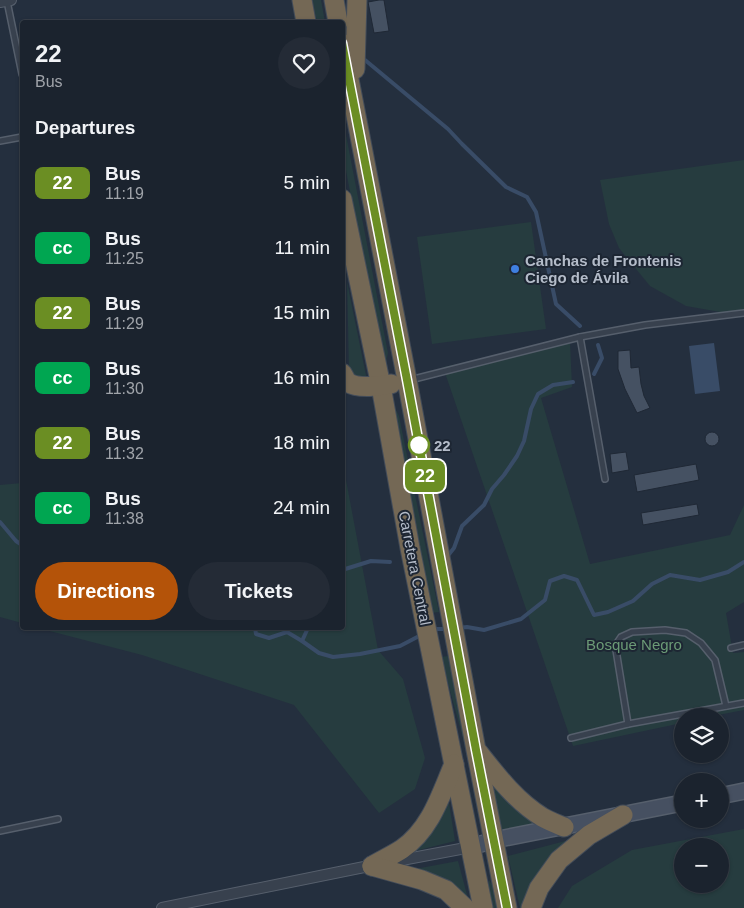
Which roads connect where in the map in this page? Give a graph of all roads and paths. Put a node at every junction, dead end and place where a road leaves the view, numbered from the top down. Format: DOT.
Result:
graph roads {
  1 [pos="302,0"];
  2 [pos="334,0"];
  3 [pos="356,0"];
  4 [pos="6,1"];
  5 [pos="306,20"];
  6 [pos="338,20"];
  7 [pos="345,57"];
  8 [pos="20,65"];
  9 [pos="353,95"];
  10 [pos="20,137"];
  11 [pos="0,140"];
  12 [pos="345,214"];
  13 [pos="348,228"];
  14 [pos="345,250"];
  15 [pos="744,313"];
  16 [pos="580,337"];
  17 [pos="345,378"];
  18 [pos="407,380"];
  19 [pos="381,386"];
  20 [pos="605,479"];
  21 [pos="744,645"];
  22 [pos="731,648"];
  23 [pos="744,703"];
  24 [pos="726,706"];
  25 [pos="628,724"];
  26 [pos="571,738"];
  27 [pos="476,750"];
  28 [pos="454,764"];
  29 [pos="744,791"];
  30 [pos="729,794"];
  31 [pos="674,804"];
  32 [pos="623,814"];
  33 [pos="58,819"];
  34 [pos="564,827"];
  35 [pos="0,831"];
  36 [pos="494,840"];
  37 [pos="471,846"];
  38 [pos="372,866"];
  39 [pos="162,908"];
  40 [pos="465,908"];
  41 [pos="483,908"];
  42 [pos="507,908"];
  43 [pos="531,908"];
  1 -- 5 [label="highway"];
  2 -- 6 [label="highway"];
  3 -- 9 [label="highway"];
  4 -- 8 [label="lane"];
  7 -- 9 [label="highway, Carretera Central"];
  9 -- 18 [label="highway, Carretera Central"];
  10 -- 11 [label="lane"];
  12 -- 13 [label="highway, Carretera Central"];
  13 -- 14 [label="highway"];
  13 -- 19 [label="highway, Carretera Central"];
  15 -- 16 [label="lane"];
  16 -- 18 [label="lane"];
  16 -- 20 [label="lane"];
  17 -- 19 [label="highway"];
  18 -- 19 [label="highway"];
  18 -- 27 [label="highway, Carretera Central"];
  19 -- 28 [label="highway, Carretera Central"];
  21 -- 22 [label="lane"];
  23 -- 24 [label="lane"];
  24 -- 25 [label="lane"];
  24 -- 25 [label="lane"];
  25 -- 26 [label="lane"];
  27 -- 34 [label="highway"];
  27 -- 36 [label="highway, Carretera Central"];
  28 -- 37 [label="highway, Carretera Central"];
  28 -- 38 [label="highway"];
  29 -- 30 [label="street"];
  31 -- 32 [label="street"];
  32 -- 34 [label="street"];
  32 -- 43 [label="highway"];
  33 -- 35 [label="lane"];
  34 -- 36 [label="street"];
  36 -- 37 [label="street"];
  36 -- 42 [label="highway, Carretera Central"];
  37 -- 38 [label="street"];
  37 -- 41 [label="highway, Carretera Central"];
  38 -- 39 [label="street"];
  38 -- 40 [label="highway"];
}
